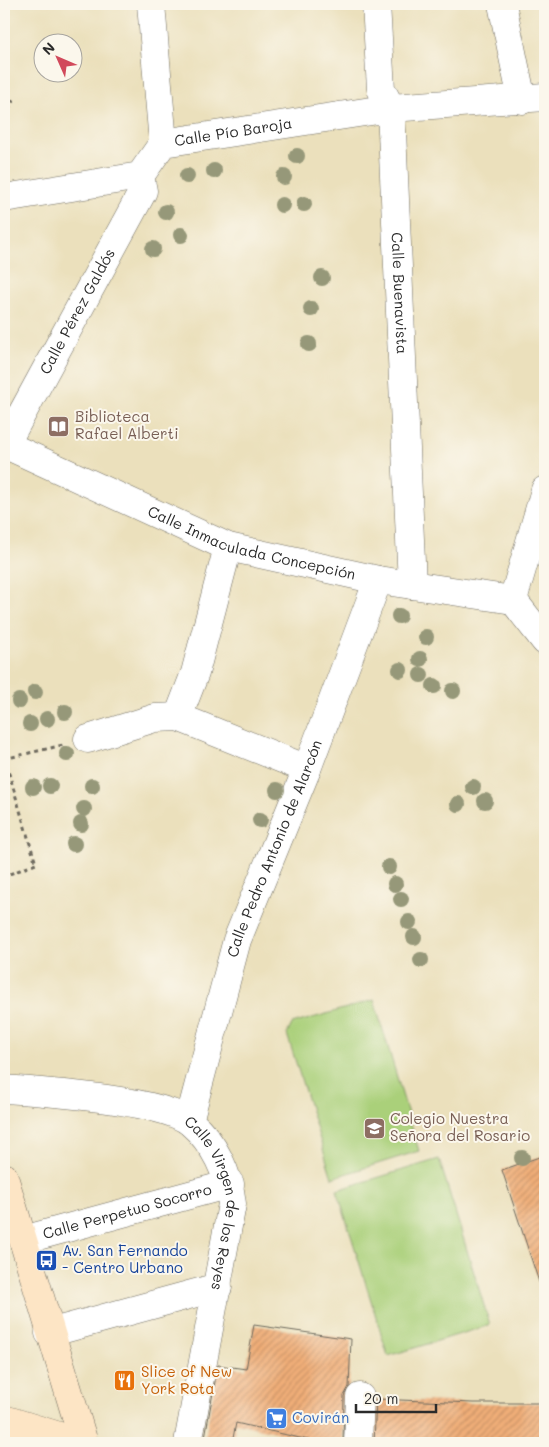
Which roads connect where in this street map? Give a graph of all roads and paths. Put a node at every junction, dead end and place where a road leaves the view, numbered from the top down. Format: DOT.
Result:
graph roads {
  1 [pos="151,4"];
  2 [pos="376,4"];
  3 [pos="502,4"];
  4 [pos="4,96"];
  5 [pos="534,98"];
  6 [pos="391,108"];
  7 [pos="4,117"];
  8 [pos="163,143"];
  9 [pos="140,176"];
  10 [pos="4,198"];
  11 [pos="4,444"];
  12 [pos="545,490"];
  13 [pos="228,547"];
  14 [pos="378,580"];
  15 [pos="412,585"];
  16 [pos="513,600"];
  17 [pos="545,641"];
  18 [pos="178,717"];
  19 [pos="88,739"];
  20 [pos="4,758"];
  21 [pos="307,769"];
  22 [pos="4,876"];
  23 [pos="4,1089"];
  24 [pos="189,1121"];
  25 [pos="4,1178"];
  26 [pos="230,1184"];
  27 [pos="23,1240"];
  28 [pos="218,1287"];
  29 [pos="49,1333"];
  30 [pos="360,1396"];
  31 [pos="4,1419"];
  32 [pos="83,1443"];
  33 [pos="188,1443"];
  34 [pos="358,1443"];
  1 -- 8 [label="street"];
  2 -- 6 [label="street, Calle Buenavista"];
  3 -- 5 [label="street"];
  4 -- 7 [label="path"];
  5 -- 6 [label="street, Calle Pío Baroja"];
  6 -- 8 [label="street, Calle Pío Baroja"];
  6 -- 15 [label="street, Calle Buenavista"];
  8 -- 9 [label="street, Calle Pío Baroja"];
  9 -- 10 [label="street"];
  9 -- 11 [label="street, Calle Pérez Galdós"];
  11 -- 13 [label="street, Calle Inmaculada Concepción"];
  12 -- 16 [label="street"];
  13 -- 14 [label="street, Calle Inmaculada Concepción"];
  13 -- 18 [label="street"];
  14 -- 15 [label="street, Calle Inmaculada Concepción"];
  14 -- 21 [label="street, Calle Pedro Antonio de Alarcón"];
  15 -- 16 [label="street, Calle Inmaculada Concepción"];
  16 -- 17 [label="street"];
  18 -- 19 [label="street"];
  18 -- 21 [label="street"];
  19 -- 20 [label="path"];
  20 -- 22 [label="path"];
  21 -- 24 [label="street, Calle Pedro Antonio de Alarcón"];
  23 -- 24 [label="street, Calle Virgen de los Reyes"];
  24 -- 26 [label="street, Calle Virgen de los Reyes"];
  25 -- 27 [label="street"];
  26 -- 27 [label="street, Calle Perpetuo Socorro"];
  26 -- 28 [label="street, Calle Virgen de los Reyes"];
  27 -- 29 [label="street"];
  28 -- 29 [label="street"];
  28 -- 33 [label="street, Calle Virgen de los Reyes"];
  29 -- 32 [label="street"];
  30 -- 34 [label="street"];
  31 -- 32 [label="street"];
}
